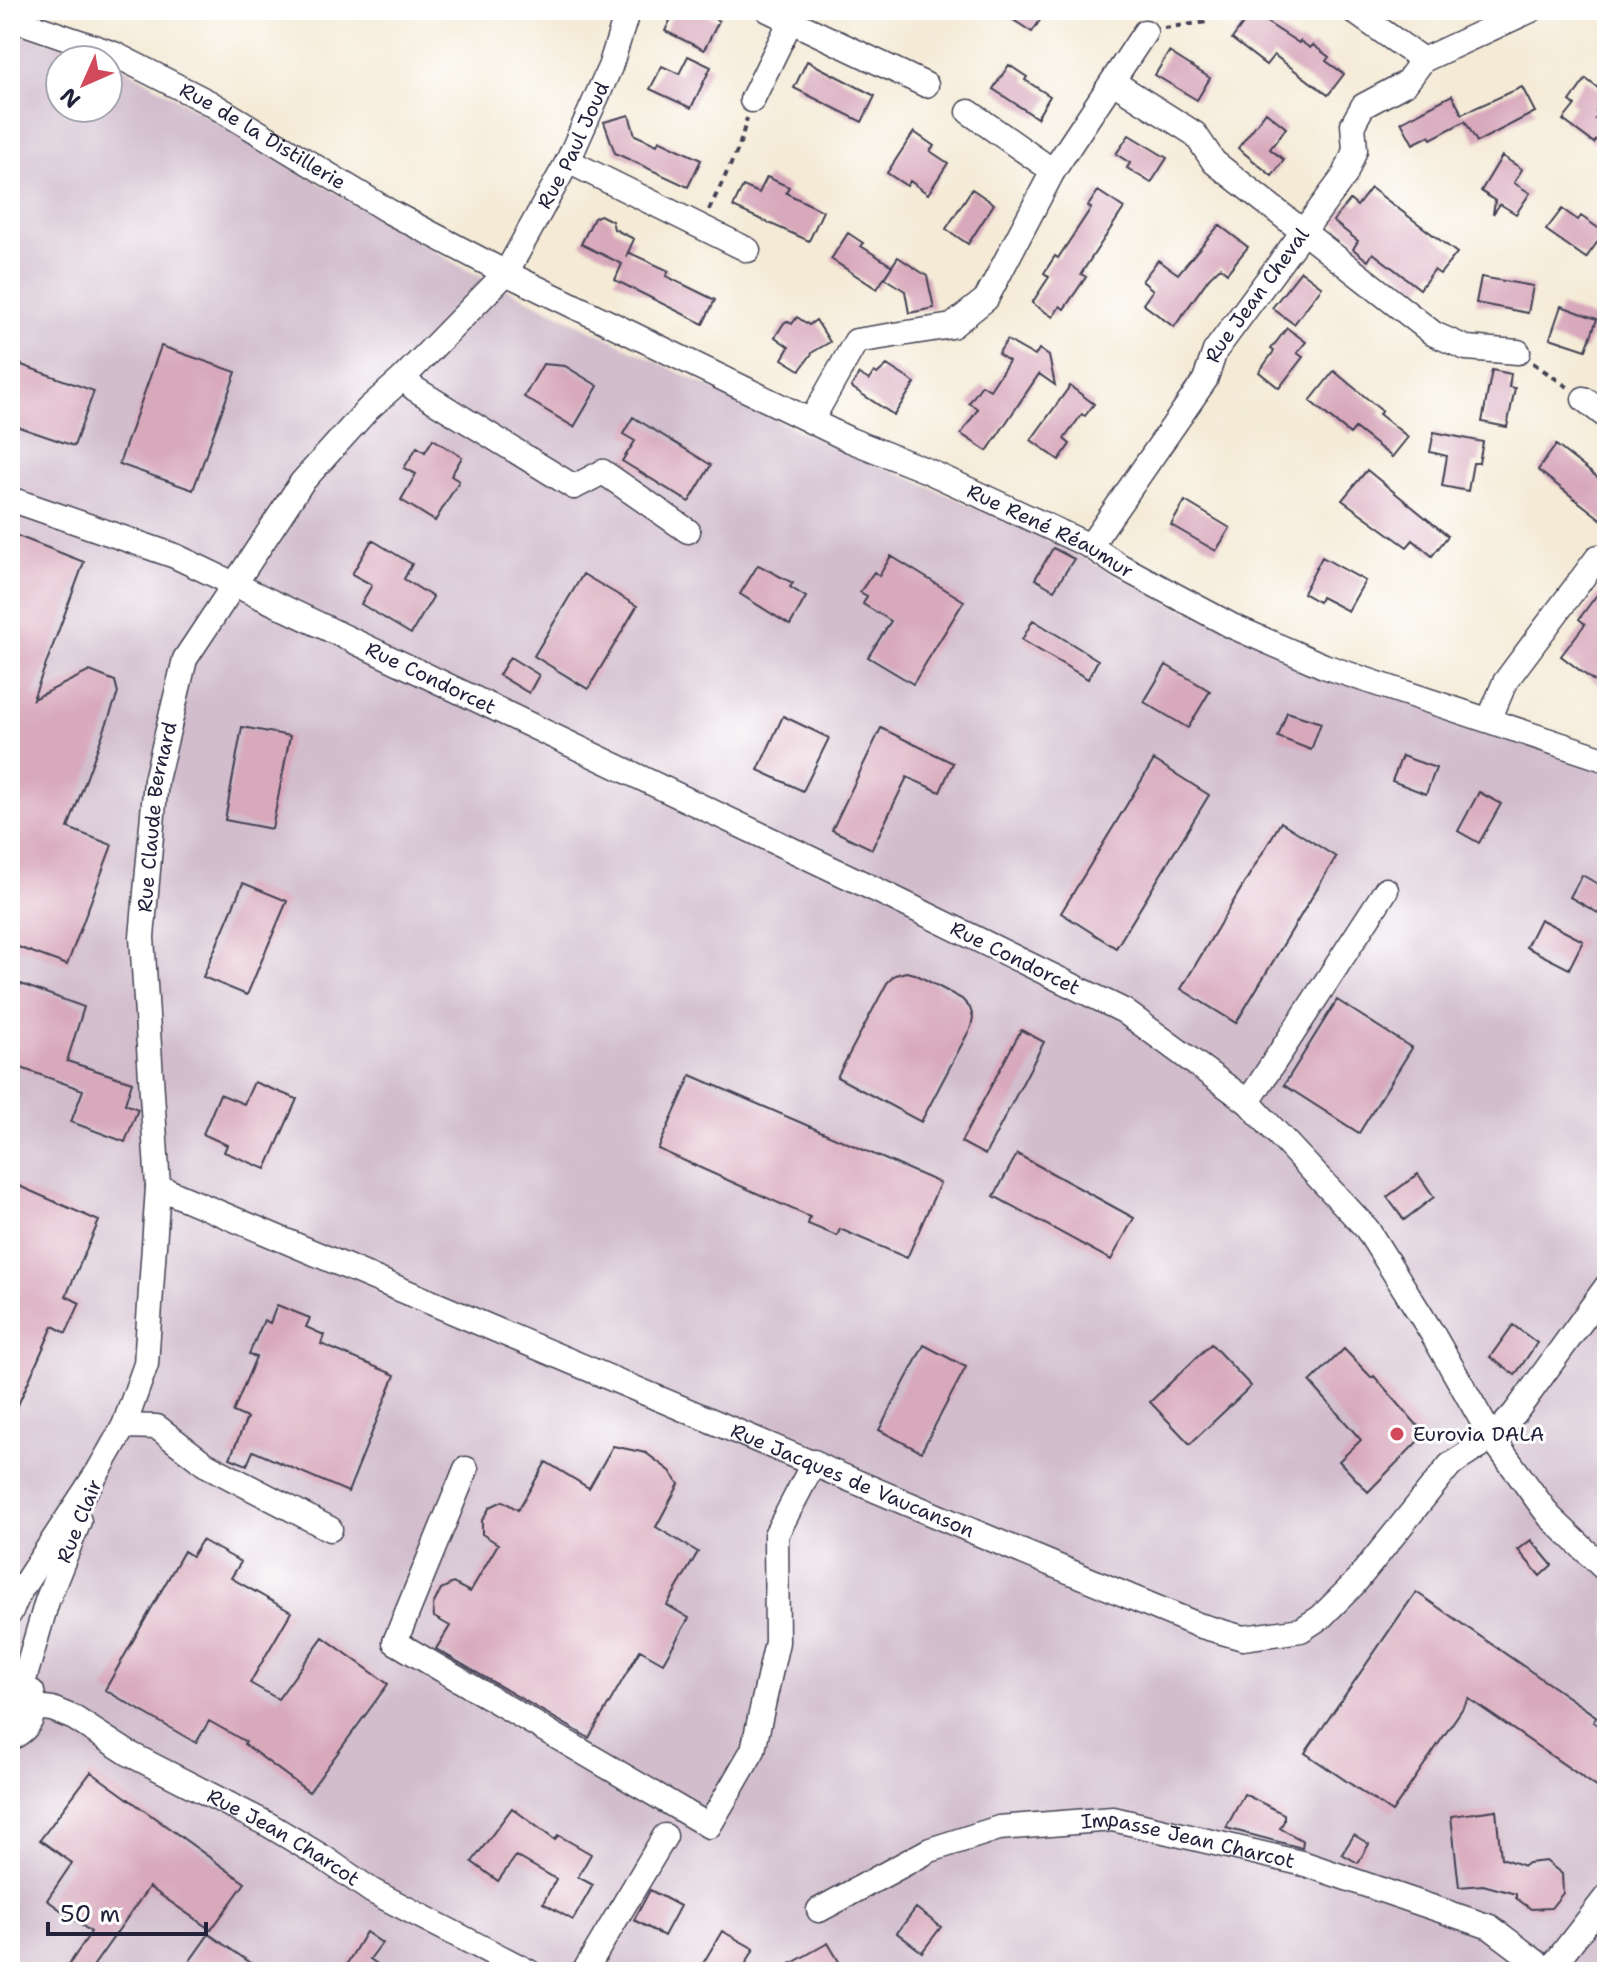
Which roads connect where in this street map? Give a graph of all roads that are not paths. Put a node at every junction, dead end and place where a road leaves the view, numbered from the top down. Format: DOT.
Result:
graph roads {
  1 [pos="628,10"];
  2 [pos="768,10"];
  3 [pos="1352,10"];
  4 [pos="1531,10"];
  5 [pos="793,16"];
  6 [pos="10,18"];
  7 [pos="1145,32"];
  8 [pos="1423,60"];
  9 [pos="1113,82"];
  10 [pos="926,85"];
  11 [pos="752,100"];
  12 [pos="969,112"];
  13 [pos="568,161"];
  14 [pos="1053,171"];
  15 [pos="1304,231"];
  16 [pos="748,250"];
  17 [pos="506,273"];
  18 [pos="1518,352"];
  19 [pos="403,378"];
  20 [pos="1584,399"];
  21 [pos="1607,417"];
  22 [pos="811,421"];
  23 [pos="10,499"];
  24 [pos="688,531"];
  25 [pos="1090,546"];
  26 [pos="1598,557"];
  27 [pos="232,584"];
  28 [pos="1489,720"];
  29 [pos="1607,760"];
  30 [pos="1386,890"];
  31 [pos="1248,1102"];
  32 [pos="158,1187"];
  33 [pos="1607,1286"];
  34 [pos="124,1426"];
  35 [pos="1492,1438"];
  36 [pos="814,1462"];
  37 [pos="466,1469"];
  38 [pos="99,1470"];
  39 [pos="330,1529"];
  40 [pos="1607,1571"];
  41 [pos="10,1613"];
  42 [pos="17,1676"];
  43 [pos="35,1707"];
  44 [pos="10,1738"];
  45 [pos="665,1836"];
  46 [pos="1607,1896"];
  47 [pos="819,1910"];
  48 [pos="1548,1971"];
  49 [pos="529,1972"];
  50 [pos="584,1972"];
  1 -- 13 [label="street, Rue Paul Joud"];
  2 -- 5 [label="street"];
  3 -- 8 [label="street"];
  4 -- 8 [label="street"];
  5 -- 10 [label="street"];
  5 -- 11 [label="street"];
  6 -- 17 [label="street, Rue de la Distillerie"];
  7 -- 9 [label="street"];
  8 -- 15 [label="street, Rue Jean Cheval"];
  9 -- 14 [label="street"];
  9 -- 15 [label="street"];
  12 -- 14 [label="street"];
  13 -- 16 [label="street"];
  13 -- 17 [label="street, Rue Paul Joud"];
  14 -- 22 [label="street"];
  15 -- 18 [label="street"];
  15 -- 25 [label="street, Rue Jean Cheval"];
  17 -- 19 [label="street, Rue Claude Bernard"];
  17 -- 22 [label="street, Rue René Réaumur"];
  19 -- 24 [label="street"];
  19 -- 27 [label="street, Rue Claude Bernard"];
  20 -- 21 [label="street"];
  22 -- 25 [label="street, Rue René Réaumur"];
  23 -- 27 [label="street, Rue Condorcet"];
  25 -- 28 [label="street, Rue René Réaumur"];
  26 -- 28 [label="street"];
  27 -- 31 [label="street, Rue Condorcet"];
  27 -- 32 [label="street, Rue Claude Bernard"];
  28 -- 29 [label="street, Rue René Réaumur"];
  30 -- 31 [label="street"];
  31 -- 35 [label="street, Rue Condorcet"];
  32 -- 34 [label="street, Rue Claude Bernard"];
  32 -- 36 [label="street, Rue Jacques de Vaucanson"];
  33 -- 35 [label="street, Rue Jacques de Vaucanson"];
  34 -- 38 [label="street, Rue Claude Bernard"];
  34 -- 39 [label="street"];
  35 -- 36 [label="street, Rue Jacques de Vaucanson"];
  35 -- 40 [label="street, Rue Condorcet"];
  36 -- 37 [label="street"];
  38 -- 41 [label="street, Rue Clair"];
  38 -- 42 [label="street, Rue Clair"];
  42 -- 43 [label="street"];
  43 -- 44 [label="street"];
  43 -- 49 [label="street, Rue Jean Charcot"];
  45 -- 50 [label="street"];
  46 -- 48 [label="street"];
  47 -- 48 [label="street, Impasse Jean Charcot"];
}
